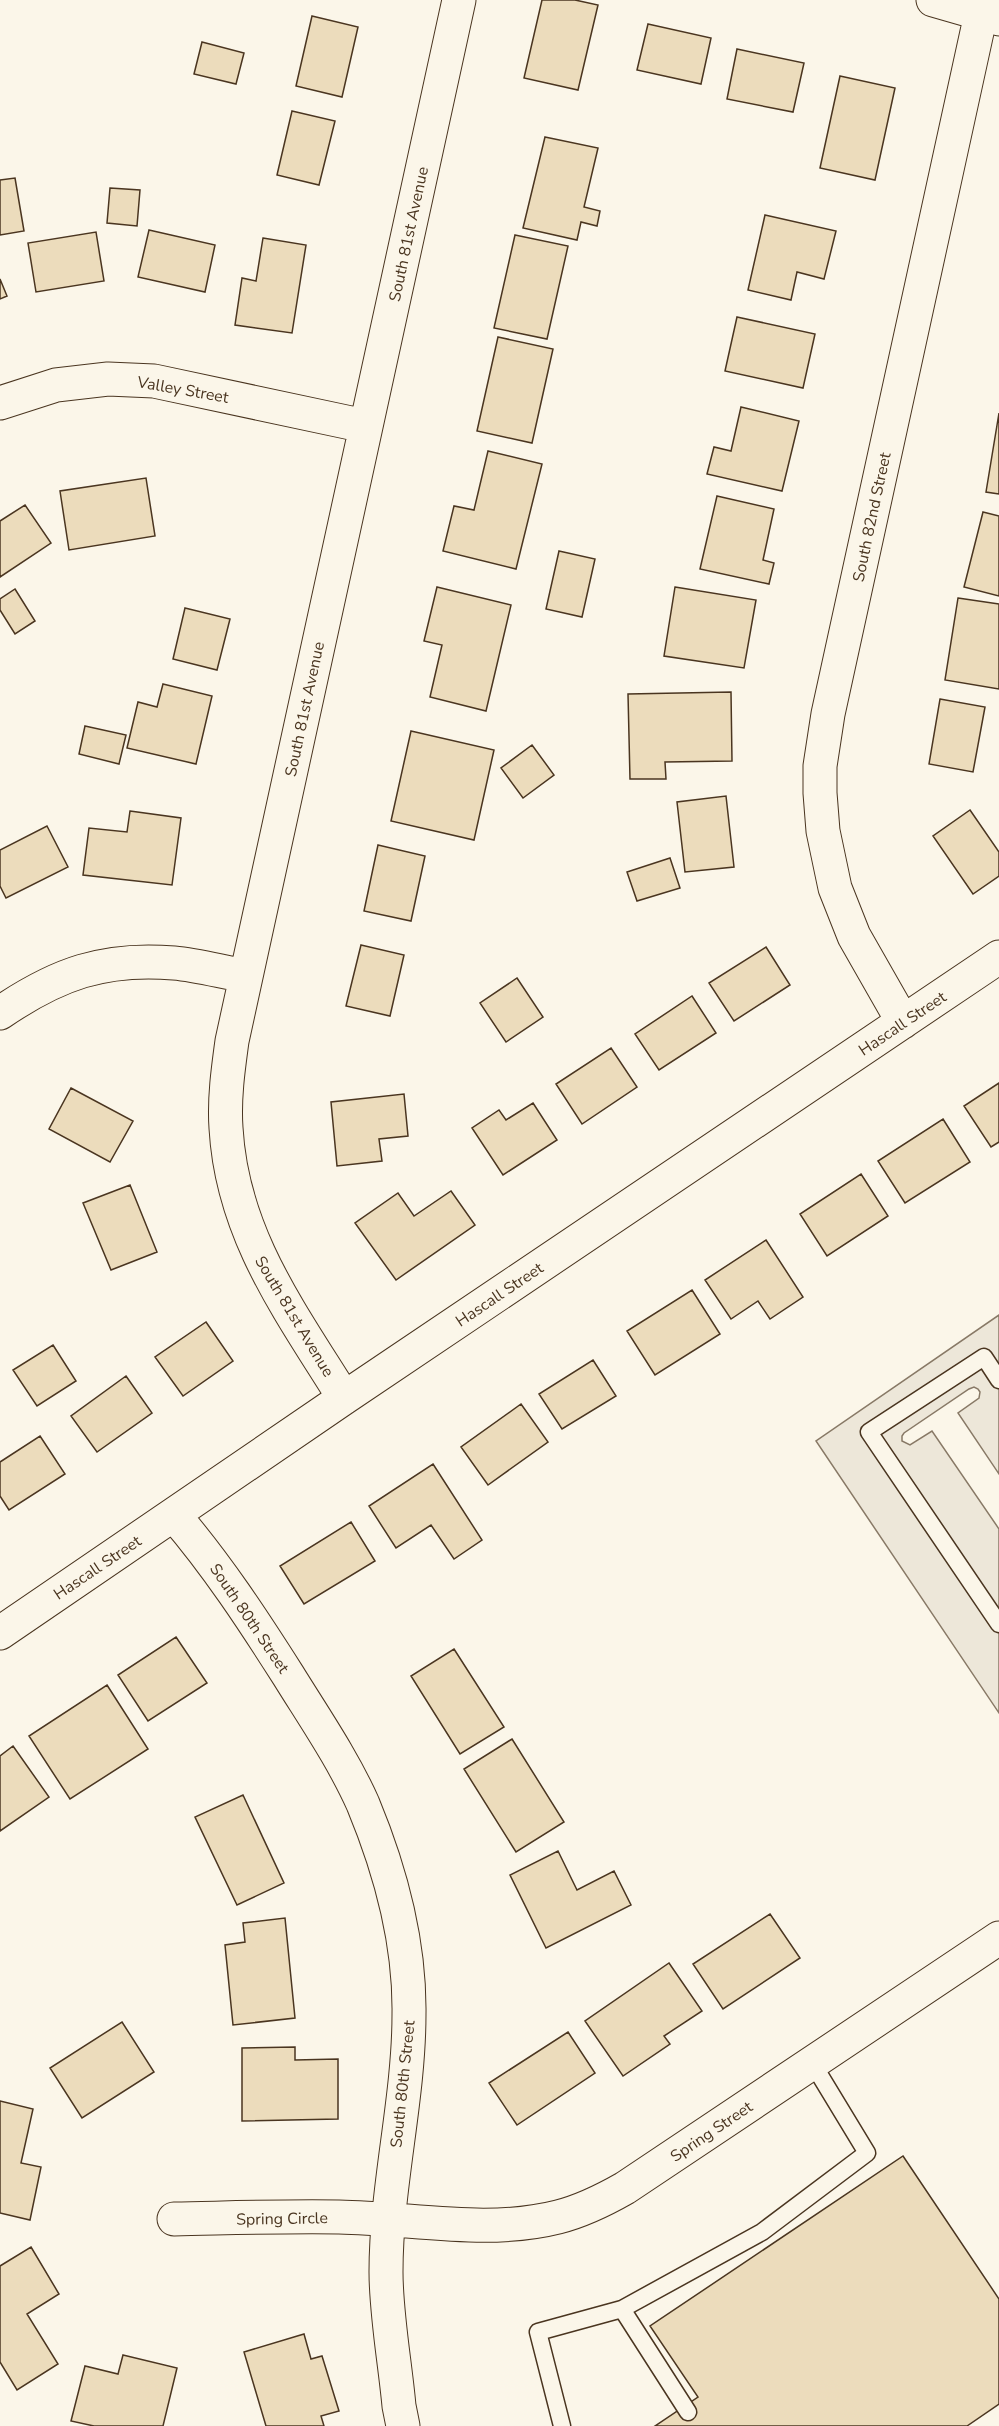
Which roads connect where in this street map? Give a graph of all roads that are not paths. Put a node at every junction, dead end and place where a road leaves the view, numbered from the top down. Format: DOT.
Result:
graph roads {
  1 [pos="459,0"];
  2 [pos="933,0"];
  3 [pos="988,11"];
  4 [pos="0,403"];
  5 [pos="365,426"];
  6 [pos="999,957"];
  7 [pos="246,976"];
  8 [pos="0,1012"];
  9 [pos="903,1022"];
  10 [pos="999,1380"];
  11 [pos="344,1398"];
  12 [pos="174,1515"];
  13 [pos="999,1624"];
  14 [pos="0,1633"];
  15 [pos="999,1938"];
  16 [pos="813,2064"];
  17 [pos="174,2219"];
  18 [pos="389,2220"];
  19 [pos="622,2309"];
  20 [pos="688,2412"];
  21 [pos="403,2426"];
  22 [pos="562,2426"];
  1 -- 5 [label="street, South 81st Avenue"];
  2 -- 3 [label="street"];
  3 -- 9 [label="street, South 82nd Street"];
  4 -- 5 [label="street, Valley Street"];
  5 -- 7 [label="street, South 81st Avenue"];
  6 -- 9 [label="street, Hascall Street"];
  7 -- 8 [label="street"];
  7 -- 11 [label="street, South 81st Avenue"];
  9 -- 11 [label="street, Hascall Street"];
  10 -- 13 [label="lane"];
  11 -- 12 [label="street, Hascall Street"];
  12 -- 14 [label="street, Hascall Street"];
  12 -- 18 [label="street, South 80th Street"];
  15 -- 16 [label="street, Spring Street"];
  16 -- 18 [label="street, Spring Street"];
  16 -- 19 [label="lane"];
  17 -- 18 [label="street, Spring Circle"];
  18 -- 21 [label="street, South 80th Street"];
  19 -- 20 [label="lane"];
  19 -- 22 [label="lane"];
}
